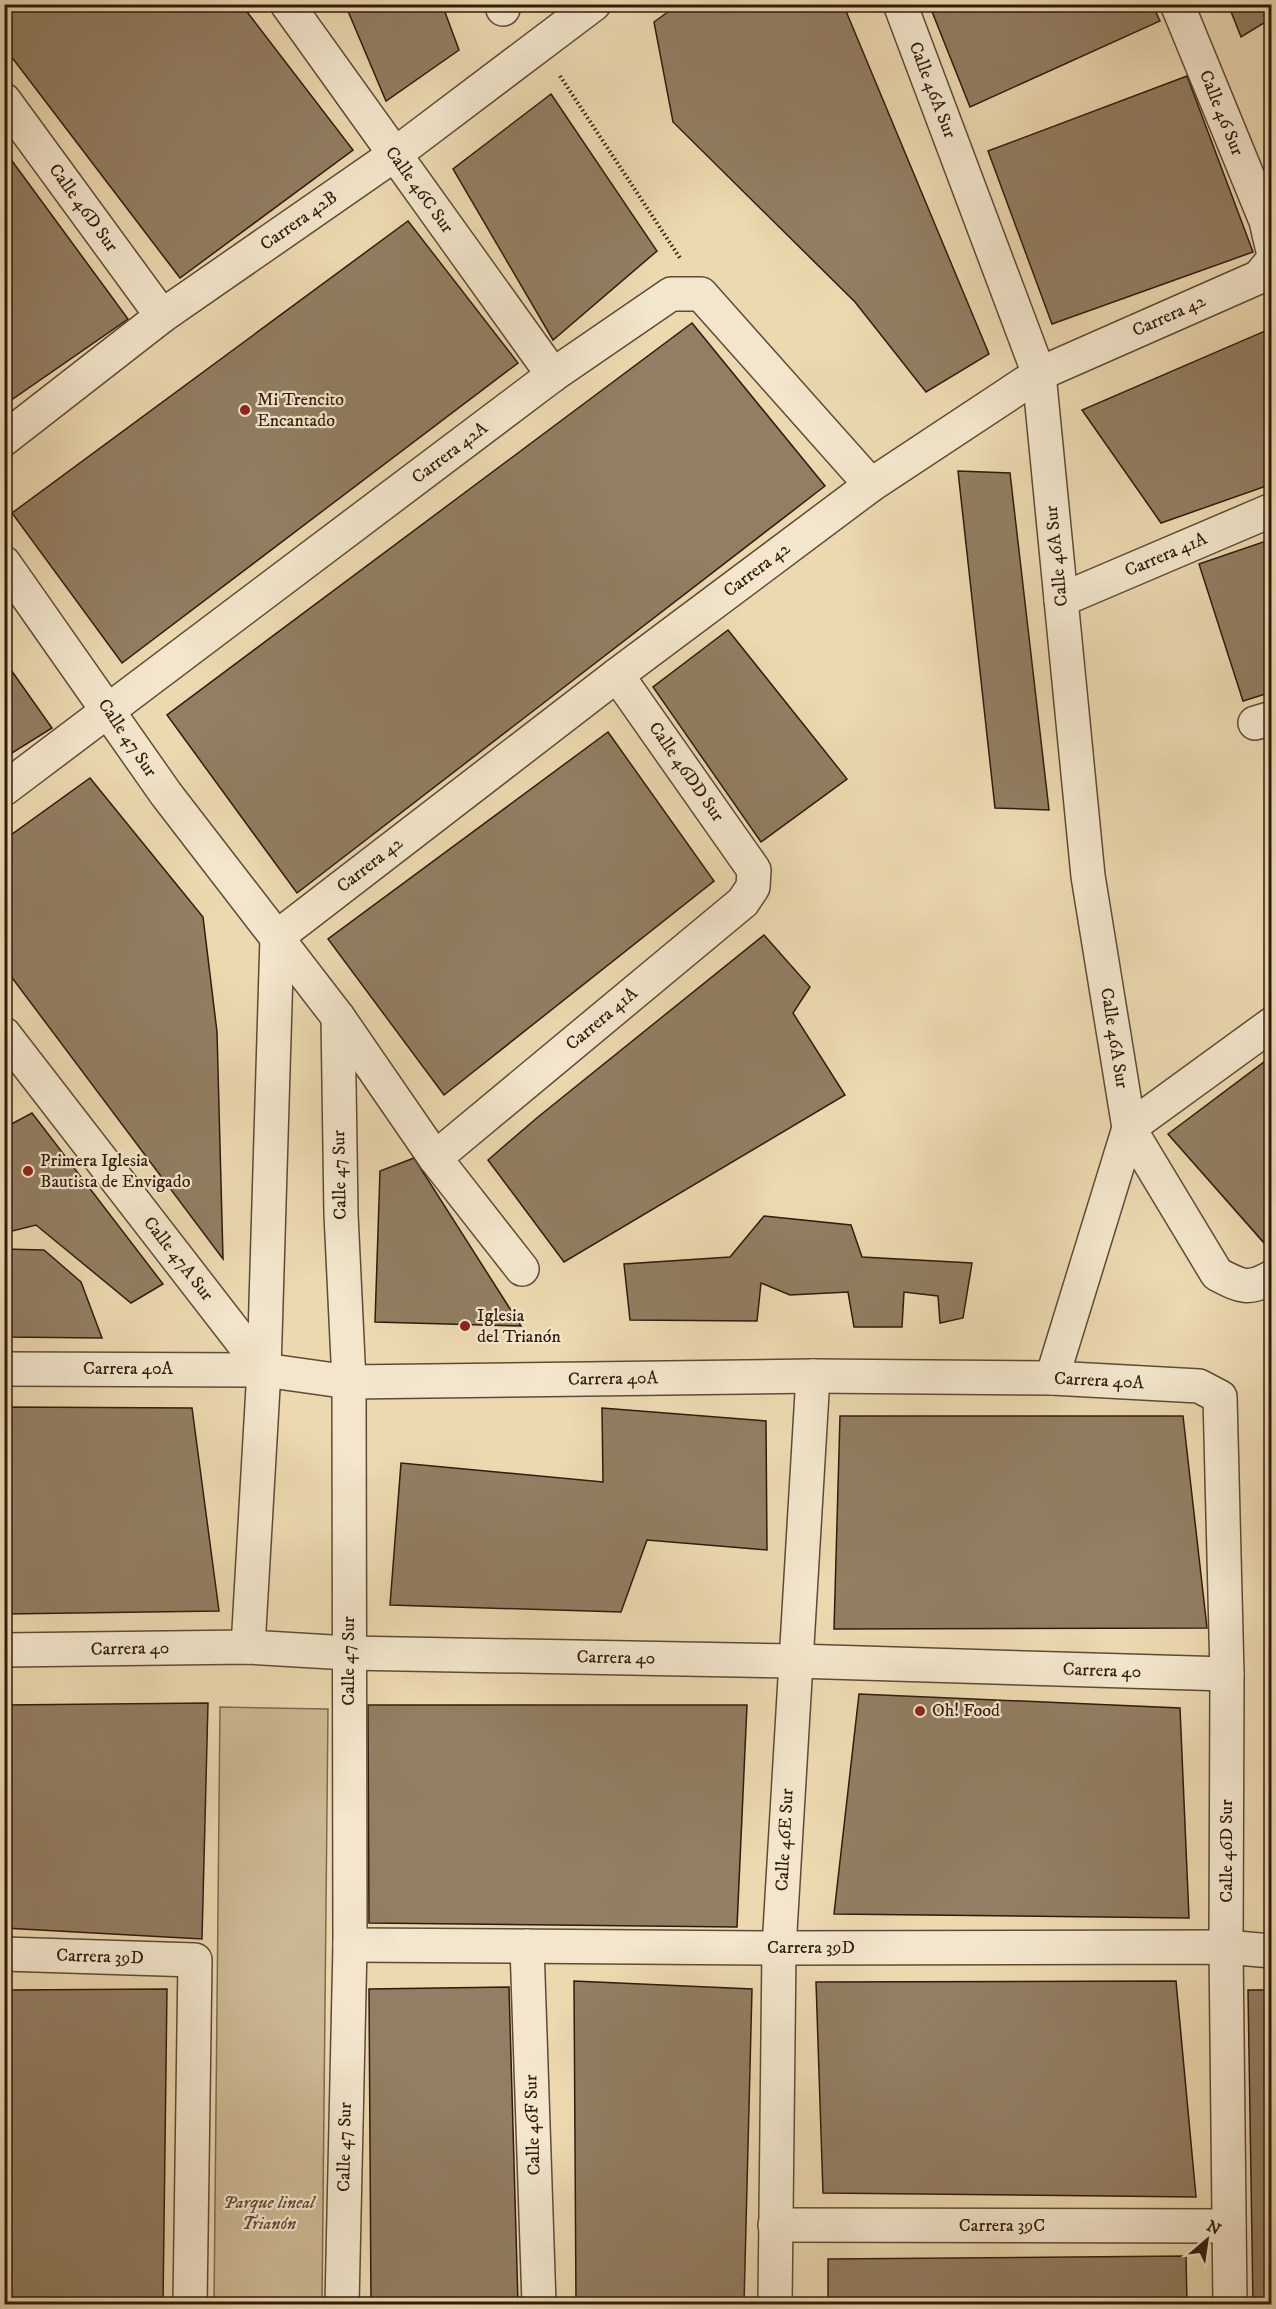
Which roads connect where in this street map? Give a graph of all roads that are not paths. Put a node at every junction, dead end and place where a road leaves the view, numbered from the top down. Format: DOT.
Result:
graph roads {
  1 [pos="286,4"];
  2 [pos="594,4"];
  3 [pos="900,4"];
  4 [pos="1177,4"];
  5 [pos="4,100"];
  6 [pos="394,155"];
  7 [pos="1269,234"];
  8 [pos="1272,261"];
  9 [pos="162,316"];
  10 [pos="1039,374"];
  11 [pos="553,375"];
  12 [pos="4,439"];
  13 [pos="871,485"];
  14 [pos="1272,510"];
  15 [pos="4,563"];
  16 [pos="1061,600"];
  17 [pos="617,675"];
  18 [pos="110,711"];
  19 [pos="4,789"];
  20 [pos="754,870"];
  21 [pos="277,937"];
  22 [pos="338,1017"];
  23 [pos="1272,1024"];
  24 [pos="4,1034"];
  25 [pos="1129,1128"];
  26 [pos="435,1158"];
  27 [pos="522,1269"];
  28 [pos="1272,1277"];
  29 [pos="4,1369"];
  30 [pos="264,1370"];
  31 [pos="813,1376"];
  32 [pos="1052,1378"];
  33 [pos="349,1382"];
  34 [pos="1220,1397"];
  35 [pos="248,1647"];
  36 [pos="4,1650"];
  37 [pos="348,1653"];
  38 [pos="795,1661"];
  39 [pos="1227,1674"];
  40 [pos="350,1945"];
  41 [pos="526,1946"];
  42 [pos="1226,1947"];
  43 [pos="779,1948"];
  44 [pos="1272,1951"];
  45 [pos="4,1954"];
  46 [pos="775,2225"];
  47 [pos="1229,2226"];
  48 [pos="190,2304"];
  49 [pos="342,2304"];
  50 [pos="539,2304"];
  51 [pos="775,2304"];
  52 [pos="1230,2304"];
  1 -- 6 [label="street, Calle 46C Sur"];
  2 -- 6 [label="street, Carrera 42B"];
  3 -- 10 [label="street, Calle 46A Sur"];
  4 -- 7 [label="street, Calle 46 Sur"];
  5 -- 9 [label="street, Calle 46D Sur"];
  6 -- 9 [label="street, Carrera 42B"];
  6 -- 11 [label="street, Calle 46C Sur"];
  8 -- 10 [label="street, Carrera 42"];
  9 -- 12 [label="street, Carrera 42B"];
  10 -- 13 [label="street, Carrera 42"];
  10 -- 16 [label="street, Calle 46A Sur"];
  11 -- 13 [label="street, Carrera 42A"];
  11 -- 18 [label="street, Carrera 42A"];
  13 -- 17 [label="street, Carrera 42"];
  14 -- 16 [label="street, Carrera 41A"];
  15 -- 18 [label="street, Calle 47 Sur"];
  16 -- 25 [label="street, Calle 46A Sur"];
  17 -- 20 [label="street, Calle 46DD Sur"];
  17 -- 21 [label="street, Carrera 42"];
  18 -- 19 [label="street, Carrera 42A"];
  18 -- 21 [label="street, Calle 47 Sur"];
  20 -- 26 [label="street, Carrera 41A"];
  21 -- 22 [label="street, Calle 47 Sur"];
  21 -- 30 [label="street"];
  22 -- 26 [label="street, Calle 47 Sur"];
  22 -- 33 [label="street, Calle 47 Sur"];
  23 -- 25 [label="street"];
  24 -- 30 [label="street, Calle 47A Sur"];
  25 -- 28 [label="street, Calle 46A Sur"];
  25 -- 32 [label="street, Calle 46A Sur"];
  26 -- 27 [label="street, Calle 47 Sur"];
  29 -- 30 [label="street, Carrera 40A"];
  30 -- 33 [label="street, Carrera 40A"];
  30 -- 35 [label="street"];
  31 -- 32 [label="street, Carrera 40A"];
  31 -- 33 [label="street, Carrera 40A"];
  31 -- 38 [label="street, Calle 46E Sur"];
  32 -- 34 [label="street, Carrera 40A"];
  33 -- 37 [label="street, Calle 47 Sur"];
  34 -- 39 [label="street, Calle 46D Sur"];
  35 -- 36 [label="street, Carrera 40"];
  35 -- 37 [label="street, Carrera 40"];
  37 -- 38 [label="street, Carrera 40"];
  37 -- 40 [label="street, Calle 47 Sur"];
  38 -- 39 [label="street, Carrera 40"];
  38 -- 43 [label="street, Calle 46E Sur"];
  39 -- 42 [label="street, Calle 46D Sur"];
  40 -- 41 [label="street, Carrera 39D"];
  40 -- 49 [label="street, Calle 47 Sur"];
  41 -- 43 [label="street, Carrera 39D"];
  41 -- 50 [label="street, Calle 46F Sur"];
  42 -- 43 [label="street, Carrera 39D"];
  42 -- 44 [label="street, Carrera 39D"];
  42 -- 47 [label="street, Calle 46D Sur"];
  43 -- 46 [label="street, Calle 46E Sur"];
  45 -- 48 [label="street, Carrera 39D"];
  46 -- 47 [label="street, Carrera 39C"];
  46 -- 51 [label="street, Calle 46E Sur"];
  47 -- 52 [label="street, Calle 46D Sur"];
}
